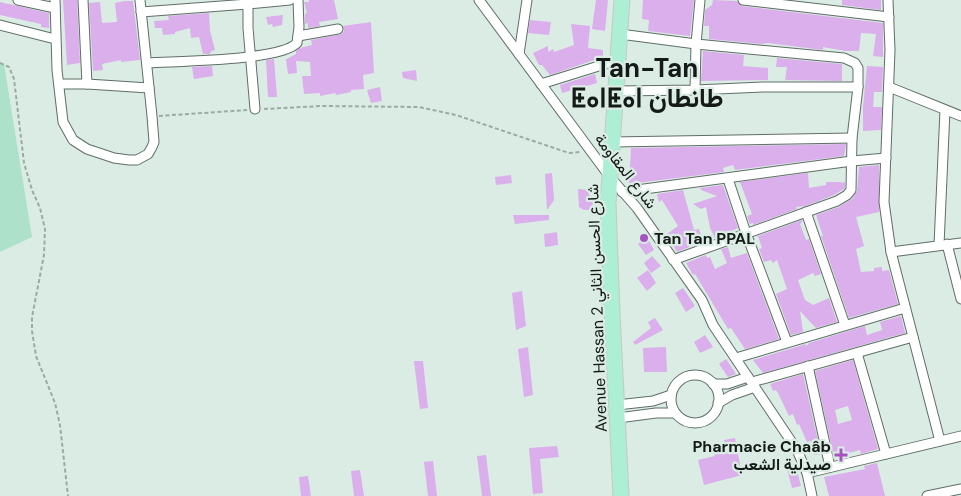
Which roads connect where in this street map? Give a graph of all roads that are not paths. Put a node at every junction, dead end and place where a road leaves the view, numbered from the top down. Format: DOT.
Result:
graph roads {
  1 [pos="18,0"];
  2 [pos="83,0"];
  3 [pos="140,0"];
  4 [pos="290,0"];
  5 [pos="298,0"];
  6 [pos="479,0"];
  7 [pos="527,0"];
  8 [pos="622,0"];
  9 [pos="700,0"];
  10 [pos="743,0"];
  11 [pos="888,0"];
  12 [pos="248,2"];
  13 [pos="55,4"];
  14 [pos="196,4"];
  15 [pos="140,12"];
  16 [pos="889,17"];
  17 [pos="0,25"];
  18 [pos="338,29"];
  19 [pos="620,34"];
  20 [pos="298,36"];
  21 [pos="55,39"];
  22 [pos="696,44"];
  23 [pos="519,54"];
  24 [pos="251,57"];
  25 [pos="618,60"];
  26 [pos="148,63"];
  27 [pos="59,84"];
  28 [pos="87,84"];
  29 [pos="541,84"];
  30 [pos="889,86"];
  31 [pos="858,87"];
  32 [pos="149,88"];
  33 [pos="695,90"];
  34 [pos="616,91"];
  35 [pos="255,109"];
  36 [pos="946,110"];
  37 [pos="961,116"];
  38 [pos="852,138"];
  39 [pos="612,142"];
  40 [pos="886,158"];
  41 [pos="852,161"];
  42 [pos="610,177"];
  43 [pos="728,179"];
  44 [pos="622,192"];
  45 [pos="806,212"];
  46 [pos="746,233"];
  47 [pos="961,243"];
  48 [pos="943,245"];
  49 [pos="892,252"];
  50 [pos="673,260"];
  51 [pos="961,299"];
  52 [pos="905,308"];
  53 [pos="845,325"];
  54 [pos="913,336"];
  55 [pos="787,342"];
  56 [pos="857,353"];
  57 [pos="736,358"];
  58 [pos="808,366"];
  59 [pos="752,382"];
  60 [pos="713,384"];
  61 [pos="671,395"];
  62 [pos="718,403"];
  63 [pos="617,412"];
  64 [pos="675,413"];
  65 [pos="961,436"];
  66 [pos="940,441"];
  67 [pos="886,454"];
  68 [pos="830,467"];
  69 [pos="807,473"];
  70 [pos="961,489"];
  71 [pos="621,496"];
  72 [pos="812,496"];
  73 [pos="927,496"];
  1 -- 13 [label="street"];
  2 -- 28 [label="street"];
  3 -- 15 [label="street"];
  4 -- 12 [label="street"];
  5 -- 20 [label="street"];
  6 -- 23 [label="street, شارع المقاومة"];
  7 -- 23 [label="street"];
  8 -- 19 [label="main road, Avenue Hassan 2 شارع الحسن الثاني"];
  9 -- 22 [label="street"];
  10 -- 16 [label="street"];
  11 -- 16 [label="street"];
  12 -- 14 [label="street"];
  12 -- 24 [label="street"];
  13 -- 21 [label="street"];
  14 -- 15 [label="street"];
  15 -- 26 [label="street"];
  16 -- 30 [label="street"];
  17 -- 21 [label="street"];
  18 -- 20 [label="street"];
  19 -- 22 [label="street"];
  19 -- 25 [label="main road, Avenue Hassan 2 شارع الحسن الثاني"];
  20 -- 24 [label="street"];
  21 -- 27 [label="street"];
  22 -- 31 [label="street"];
  22 -- 33 [label="street"];
  23 -- 29 [label="street, شارع المقاومة"];
  24 -- 26 [label="street"];
  24 -- 35 [label="street"];
  25 -- 29 [label="street"];
  25 -- 34 [label="main road, Avenue Hassan 2 شارع الحسن الثاني"];
  26 -- 32 [label="street"];
  27 -- 28 [label="street"];
  27 -- 32 [label="street"];
  28 -- 32 [label="street"];
  29 -- 42 [label="street, شارع المقاومة"];
  30 -- 36 [label="street"];
  30 -- 40 [label="street"];
  31 -- 33 [label="street"];
  31 -- 38 [label="street"];
  33 -- 34 [label="street"];
  34 -- 39 [label="main road, Avenue Hassan 2 شارع الحسن الثاني"];
  36 -- 37 [label="street"];
  36 -- 48 [label="street"];
  38 -- 39 [label="street"];
  38 -- 41 [label="street"];
  39 -- 42 [label="main road, Avenue Hassan 2 شارع الحسن الثاني"];
  40 -- 41 [label="street"];
  40 -- 49 [label="street"];
  41 -- 43 [label="street"];
  41 -- 45 [label="street"];
  42 -- 44 [label="street, شارع المقاومة"];
  42 -- 63 [label="main road, Avenue Hassan 2 شارع الحسن الثاني"];
  43 -- 44 [label="street"];
  43 -- 46 [label="street"];
  44 -- 50 [label="street, شارع المقاومة"];
  45 -- 46 [label="street"];
  45 -- 53 [label="street"];
  46 -- 50 [label="street"];
  46 -- 55 [label="street"];
  47 -- 48 [label="street"];
  48 -- 49 [label="street"];
  48 -- 51 [label="street"];
  49 -- 52 [label="street"];
  50 -- 57 [label="street, شارع المقاومة"];
  52 -- 53 [label="street"];
  52 -- 54 [label="street"];
  53 -- 55 [label="street"];
  54 -- 56 [label="street"];
  54 -- 66 [label="street"];
  55 -- 57 [label="street"];
  56 -- 58 [label="street"];
  56 -- 67 [label="street"];
  57 -- 59 [label="street, شارع المقاومة"];
  58 -- 59 [label="street"];
  58 -- 68 [label="street"];
  59 -- 60 [label="street"];
  59 -- 62 [label="street"];
  59 -- 69 [label="street, شارع المقاومة"];
  60 -- 61 [label="street"];
  60 -- 62 [label="street"];
  61 -- 63 [label="street"];
  61 -- 64 [label="street"];
  62 -- 64 [label="street"];
  63 -- 64 [label="street"];
  63 -- 71 [label="main road, Avenue Hassan 2 شارع الحسن الثاني"];
  65 -- 66 [label="street"];
  66 -- 67 [label="street"];
  67 -- 68 [label="street"];
  68 -- 69 [label="street"];
  69 -- 72 [label="street, شارع المقاومة"];
  70 -- 73 [label="street"];
}
